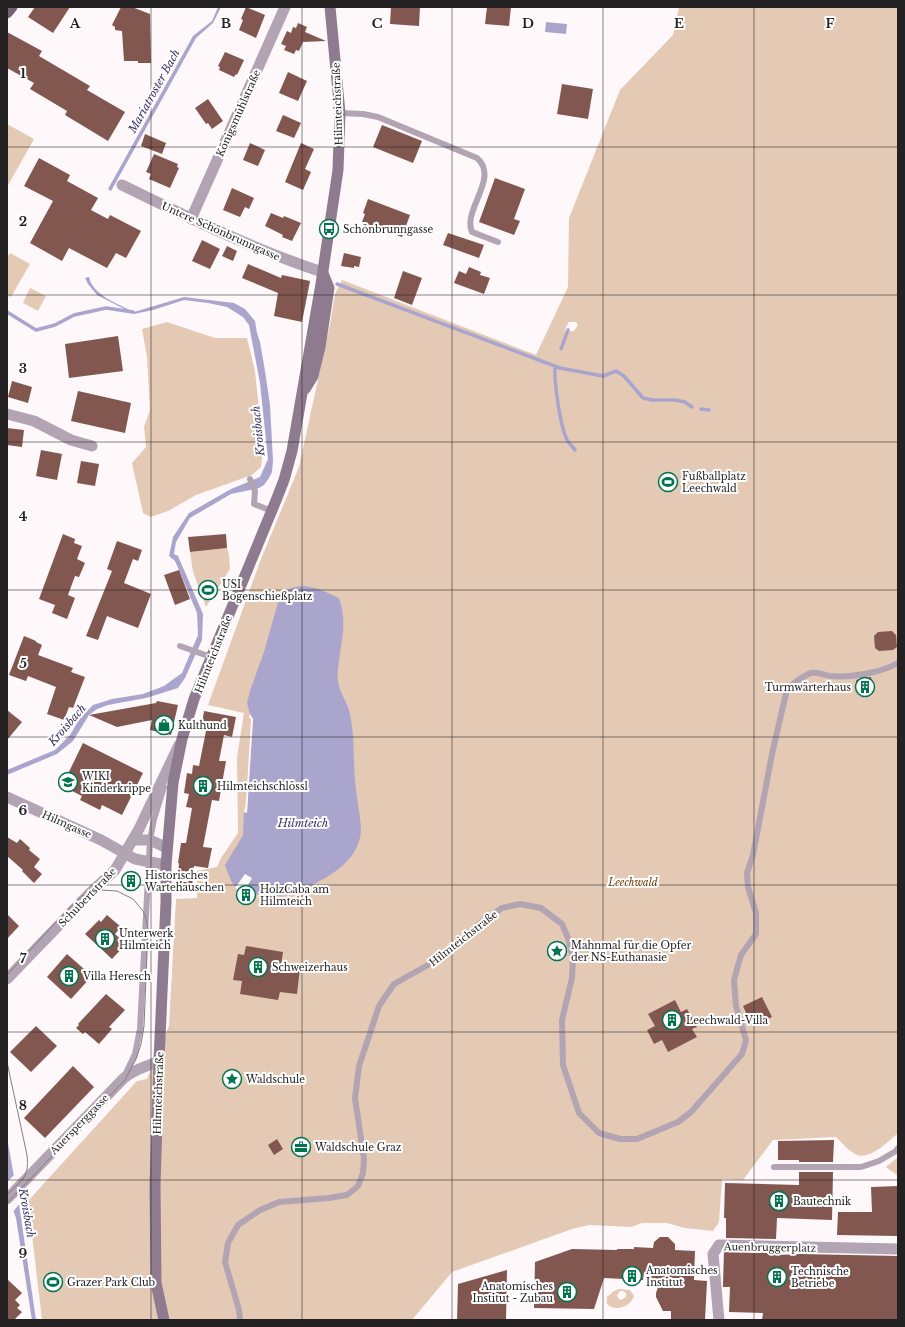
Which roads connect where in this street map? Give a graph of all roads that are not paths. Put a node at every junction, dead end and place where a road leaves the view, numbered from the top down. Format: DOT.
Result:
graph roads {
  1 [pos="12,7"];
  2 [pos="286,7"];
  3 [pos="330,7"];
  4 [pos="7,13"];
  5 [pos="340,113"];
  6 [pos="122,185"];
  7 [pos="190,219"];
  8 [pos="498,242"];
  9 [pos="322,272"];
  10 [pos="7,414"];
  11 [pos="92,446"];
  12 [pos="250,479"];
  13 [pos="272,511"];
  14 [pos="180,646"];
  15 [pos="211,657"];
  16 [pos="898,663"];
  17 [pos="182,739"];
  18 [pos="7,797"];
  19 [pos="133,840"];
  20 [pos="150,840"];
  21 [pos="167,848"];
  22 [pos="125,853"];
  23 [pos="148,862"];
  24 [pos="166,865"];
  25 [pos="7,979"];
  26 [pos="159,1061"];
  27 [pos="123,1079"];
  28 [pos="898,1148"];
  29 [pos="774,1167"];
  30 [pos="7,1199"];
  31 [pos="898,1249"];
  32 [pos="164,1320"];
  33 [pos="240,1320"];
  34 [pos="719,1320"];
  1 -- 4 [label="main road"];
  2 -- 7 [label="street, Königsmühlstraße"];
  3 -- 5 [label="main road, Hilmteichstraße"];
  5 -- 8 [label="lane"];
  5 -- 9 [label="main road, Hilmteichstraße"];
  6 -- 7 [label="street, Untere Schönbrunngasse"];
  7 -- 9 [label="street, Untere Schönbrunngasse"];
  9 -- 13 [label="main road, Hilmteichstraße"];
  10 -- 11 [label="street"];
  12 -- 13 [label="lane"];
  13 -- 15 [label="main road, Hilmteichstraße"];
  14 -- 15 [label="lane"];
  15 -- 17 [label="main road, Hilmteichstraße"];
  16 -- 33 [label="lane, Hilmteichstraße"];
  17 -- 19 [label="street, Schubertstraße"];
  17 -- 20 [label="lane"];
  17 -- 21 [label="main road, Hilmteichstraße"];
  18 -- 22 [label="street, Hilmgasse"];
  19 -- 20 [label="street"];
  19 -- 22 [label="street, Schubertstraße"];
  20 -- 21 [label="street"];
  20 -- 23 [label="lane"];
  21 -- 24 [label="main road, Hilmteichstraße"];
  22 -- 23 [label="street"];
  22 -- 25 [label="street, Schubertstraße"];
  23 -- 24 [label="street"];
  23 -- 27 [label="lane"];
  24 -- 26 [label="main road, Hilmteichstraße"];
  26 -- 27 [label="street, Auersperggasse"];
  26 -- 32 [label="main road, Hilmteichstraße"];
  27 -- 30 [label="street, Auersperggasse"];
  28 -- 29 [label="lane"];
  31 -- 34 [label="street, Auenbruggerplatz"];
}
